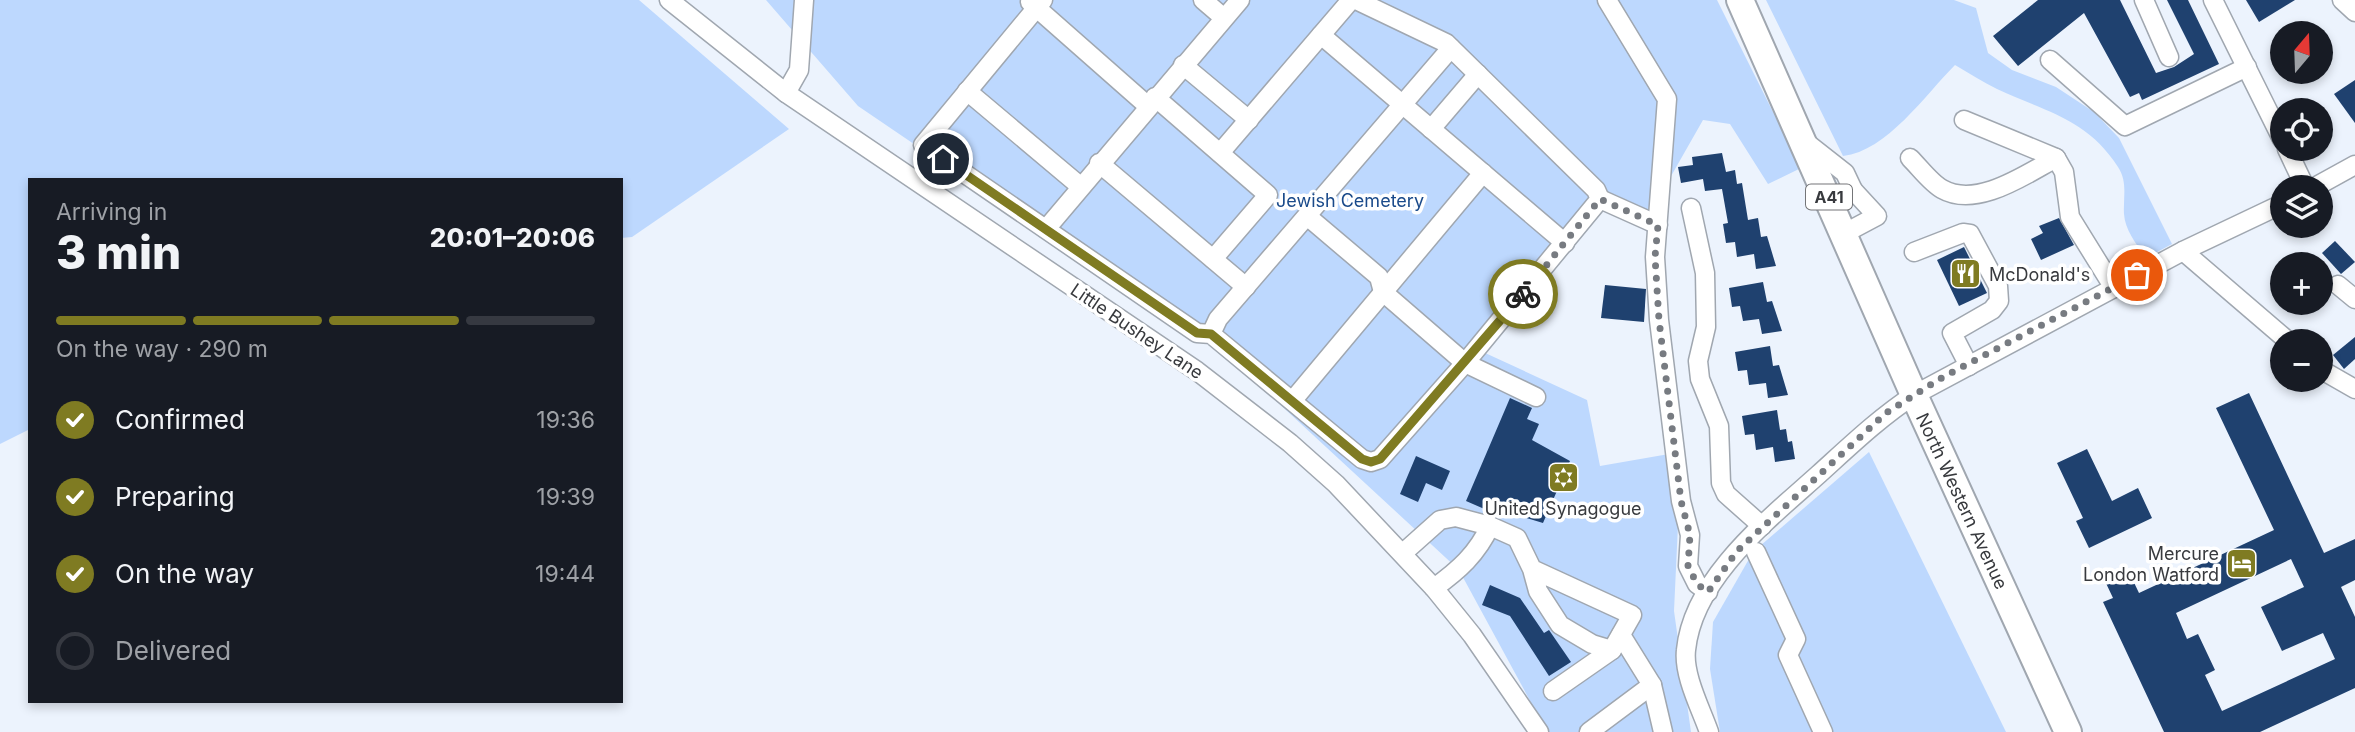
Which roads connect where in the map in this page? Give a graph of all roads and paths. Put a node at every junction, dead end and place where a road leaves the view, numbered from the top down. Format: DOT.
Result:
graph roads {
  1 [pos="669,0"];
  2 [pos="804,0"];
  3 [pos="1203,0"];
  4 [pos="1240,0"];
  5 [pos="1354,0"];
  6 [pos="1606,0"];
  7 [pos="1740,0"];
  8 [pos="2144,0"];
  9 [pos="2343,0"];
  10 [pos="1036,3"];
  11 [pos="2220,3"];
  12 [pos="2355,12"];
  13 [pos="1224,18"];
  14 [pos="1321,35"];
  15 [pos="1451,48"];
  16 [pos="2169,57"];
  17 [pos="2050,60"];
  18 [pos="1183,65"];
  19 [pos="2247,67"];
  20 [pos="1478,74"];
  21 [pos="967,91"];
  22 [pos="786,93"];
  23 [pos="1152,102"];
  24 [pos="1403,105"];
  25 [pos="2270,114"];
  26 [pos="1249,120"];
  27 [pos="1964,120"];
  28 [pos="1431,129"];
  29 [pos="1220,153"];
  30 [pos="1910,158"];
  31 [pos="2056,158"];
  32 [pos="1099,163"];
  33 [pos="2355,165"];
  34 [pos="1483,173"];
  35 [pos="2333,177"];
  36 [pos="1080,186"];
  37 [pos="1841,194"];
  38 [pos="1600,199"];
  39 [pos="1691,208"];
  40 [pos="2270,210"];
  41 [pos="1307,216"];
  42 [pos="1658,225"];
  43 [pos="1045,229"];
  44 [pos="1845,233"];
  45 [pos="1565,243"];
  46 [pos="2183,251"];
  47 [pos="1914,252"];
  48 [pos="1213,259"];
  49 [pos="2338,285"];
  50 [pos="1246,287"];
  51 [pos="2114,288"];
  52 [pos="1384,292"];
  53 [pos="2355,299"];
  54 [pos="2274,329"];
  55 [pos="1211,334"];
  56 [pos="1465,363"];
  57 [pos="1969,366"];
  58 [pos="2333,376"];
  59 [pos="2355,389"];
  60 [pos="1914,395"];
  61 [pos="1536,397"];
  62 [pos="1293,400"];
  63 [pos="1490,526"];
  64 [pos="1762,526"];
  65 [pos="1756,552"];
  66 [pos="1403,553"];
  67 [pos="1532,569"];
  68 [pos="1434,588"];
  69 [pos="1708,592"];
  70 [pos="1617,643"];
  71 [pos="1652,685"];
  72 [pos="1553,691"];
  73 [pos="1539,732"];
  74 [pos="1589,732"];
  75 [pos="1663,732"];
  76 [pos="1709,732"];
  77 [pos="1823,732"];
  78 [pos="2068,732"];
  1 -- 22 [label="street, Little Bushey Lane"];
  2 -- 22 [label="street"];
  3 -- 13 [label="street"];
  4 -- 13 [label="street"];
  5 -- 14 [label="street"];
  5 -- 15 [label="street"];
  6 -- 42 [label="street"];
  7 -- 37 [label="highway, North Western Avenue / A41"];
  8 -- 16 [label="street"];
  9 -- 12 [label="street"];
  10 -- 21 [label="street"];
  10 -- 23 [label="street"];
  11 -- 19 [label="street"];
  13 -- 18 [label="street"];
  14 -- 24 [label="street"];
  14 -- 26 [label="street"];
  15 -- 20 [label="street"];
  15 -- 24 [label="street"];
  17 -- 19 [label="street"];
  18 -- 23 [label="street"];
  18 -- 26 [label="street"];
  19 -- 25 [label="street"];
  20 -- 28 [label="street"];
  20 -- 38 [label="street"];
  21 -- 36 [label="street"];
  21 -- 43 [label="street"];
  22 -- 66 [label="street, Little Bushey Lane"];
  23 -- 29 [label="street"];
  23 -- 32 [label="street"];
  24 -- 28 [label="street"];
  24 -- 41 [label="street"];
  26 -- 29 [label="street"];
  27 -- 31 [label="street"];
  28 -- 34 [label="street"];
  29 -- 48 [label="street"];
  30 -- 31 [label="street"];
  31 -- 51 [label="street"];
  32 -- 36 [label="street"];
  32 -- 48 [label="street"];
  33 -- 35 [label="street"];
  34 -- 45 [label="street"];
  34 -- 52 [label="street"];
  36 -- 43 [label="street"];
  37 -- 44 [label="highway, North Western Avenue / A41"];
  37 -- 44 [label="street"];
  38 -- 42 [label="street"];
  38 -- 45 [label="street"];
  39 -- 64 [label="street"];
  40 -- 46 [label="street"];
  41 -- 50 [label="street"];
  41 -- 52 [label="street"];
  42 -- 69 [label="street"];
  43 -- 55 [label="street"];
  44 -- 60 [label="highway, North Western Avenue / A41"];
  45 -- 56 [label="street"];
  46 -- 51 [label="street"];
  46 -- 54 [label="street"];
  47 -- 57 [label="street"];
  48 -- 50 [label="street"];
  49 -- 53 [label="street"];
  50 -- 55 [label="street"];
  51 -- 57 [label="street"];
  52 -- 56 [label="street"];
  52 -- 62 [label="street"];
  55 -- 62 [label="street"];
  56 -- 61 [label="street"];
  56 -- 62 [label="street"];
  57 -- 60 [label="street"];
  58 -- 59 [label="street"];
  60 -- 64 [label="street"];
  60 -- 78 [label="highway, North Western Avenue / A41"];
  63 -- 66 [label="street"];
  63 -- 67 [label="street"];
  63 -- 68 [label="street"];
  64 -- 69 [label="street"];
  65 -- 77 [label="street"];
  66 -- 68 [label="street, Little Bushey Lane"];
  67 -- 70 [label="street"];
  67 -- 70 [label="street"];
  68 -- 73 [label="street, Little Bushey Lane"];
  69 -- 76 [label="street"];
  70 -- 71 [label="street"];
  70 -- 72 [label="street"];
  71 -- 74 [label="street"];
  71 -- 75 [label="street"];
}
